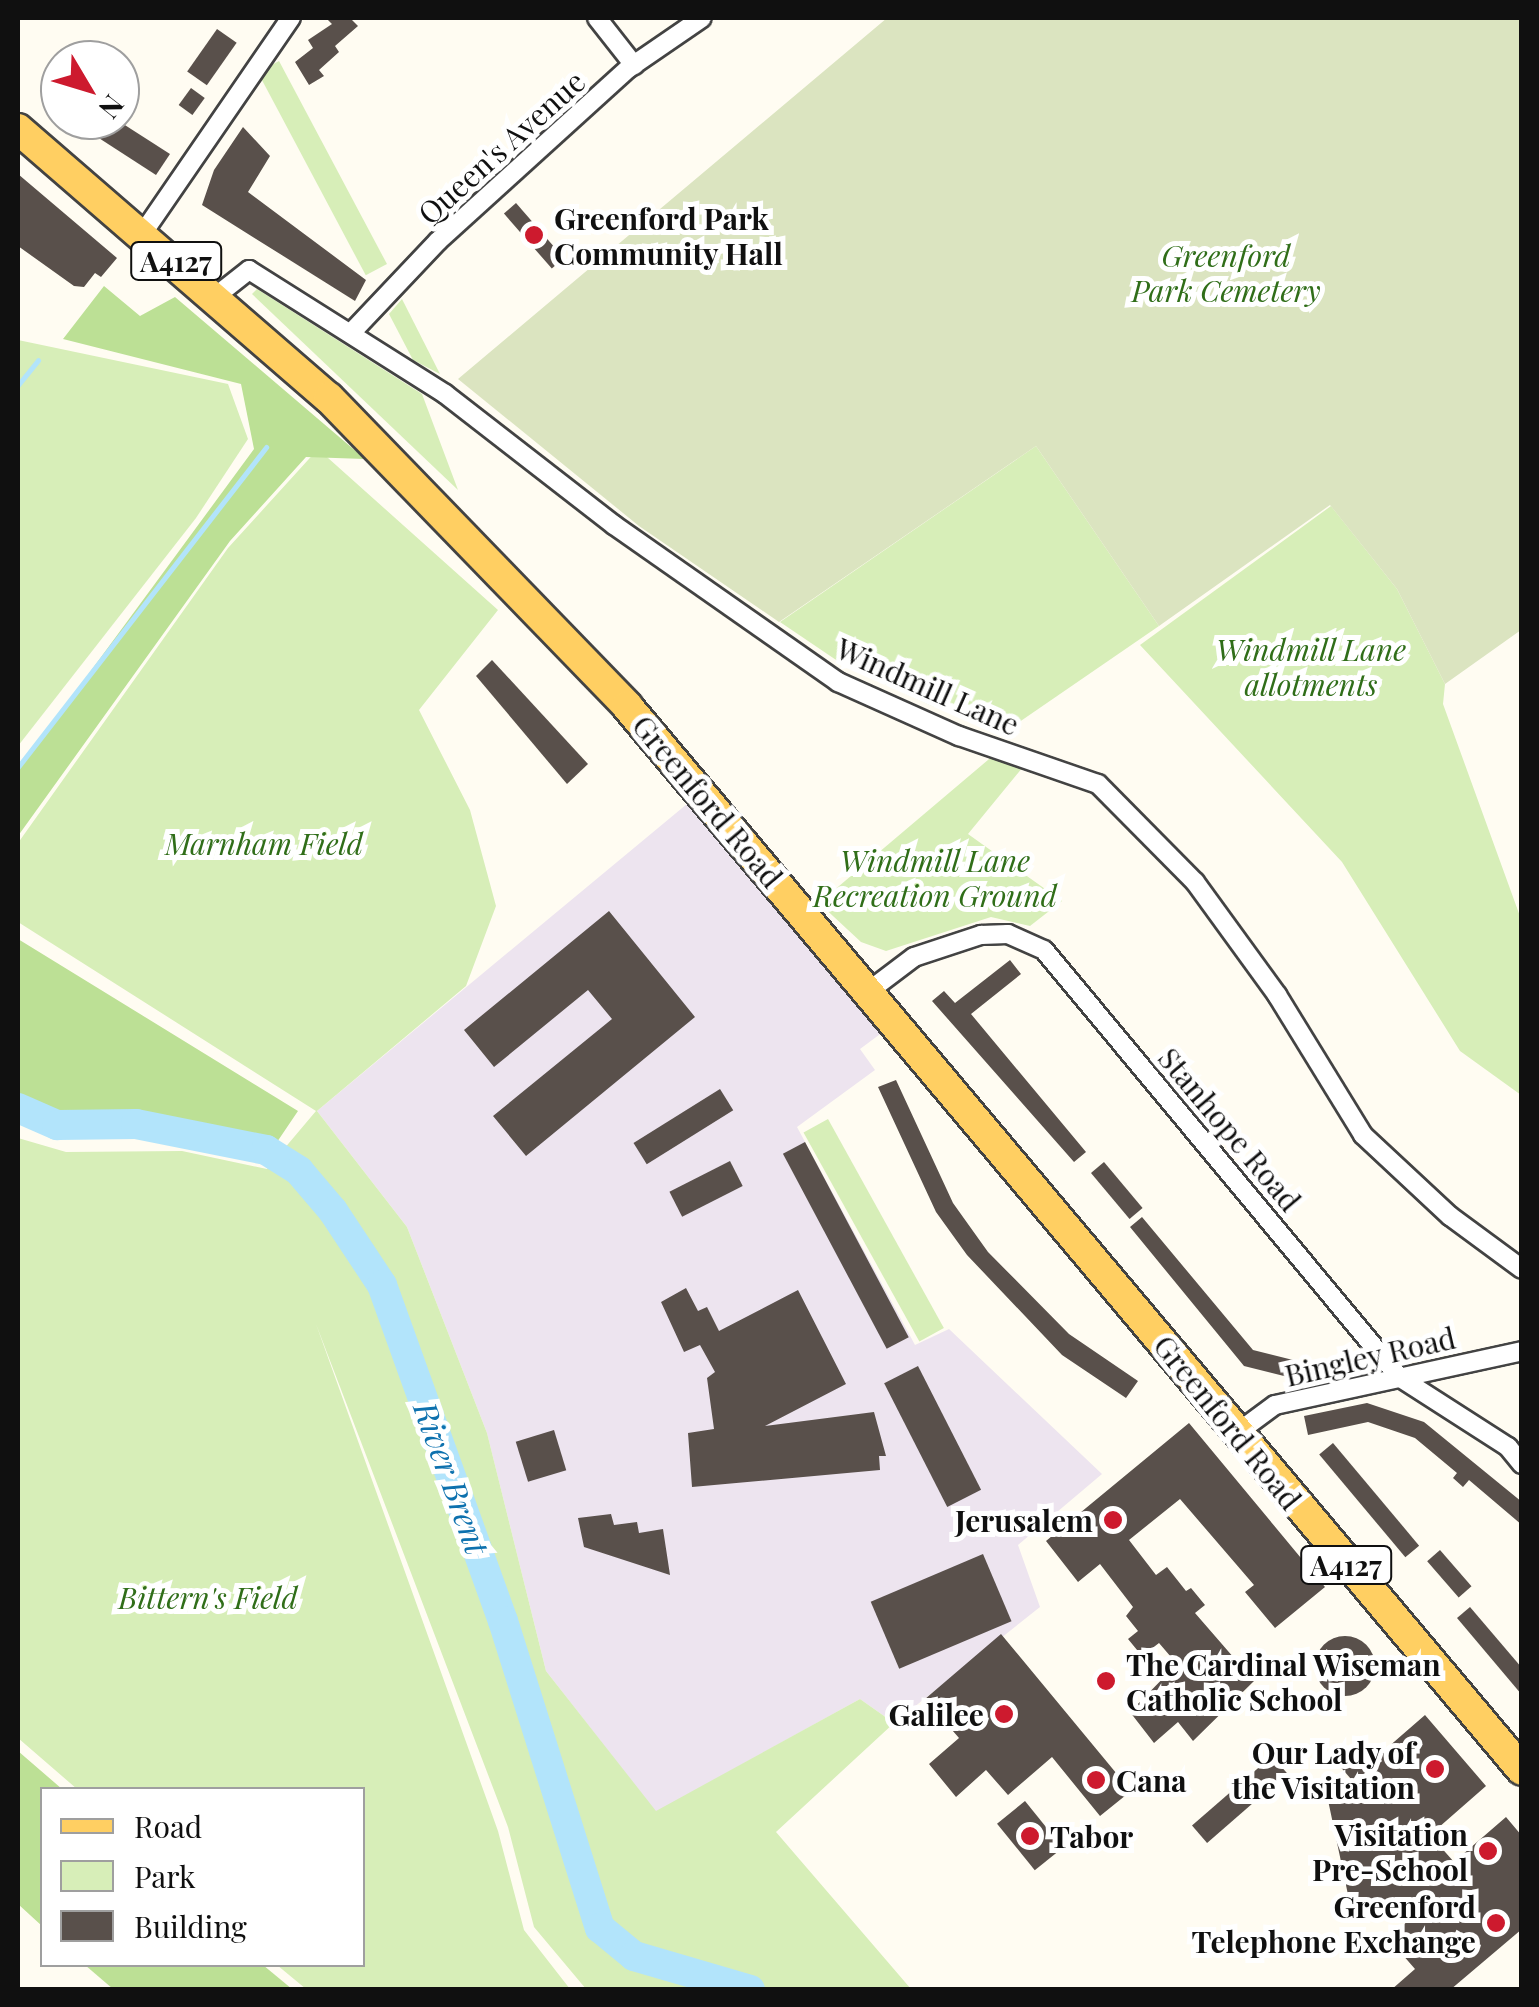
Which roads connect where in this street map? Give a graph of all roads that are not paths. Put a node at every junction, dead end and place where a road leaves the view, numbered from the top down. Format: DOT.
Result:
graph roads {
  1 [pos="291,18"];
  2 [pos="597,18"];
  3 [pos="702,18"];
  4 [pos="634,65"];
  5 [pos="18,130"];
  6 [pos="143,233"];
  7 [pos="216,296"];
  8 [pos="351,333"];
  9 [pos="868,991"];
  10 [pos="1522,1269"];
  11 [pos="1522,1351"];
  12 [pos="1399,1378"];
  13 [pos="1238,1433"];
  14 [pos="1522,1464"];
  15 [pos="1522,1770"];
  1 -- 6 [label="street"];
  2 -- 4 [label="street"];
  3 -- 4 [label="street, Queen's Avenue"];
  4 -- 8 [label="street, Queen's Avenue"];
  5 -- 6 [label="main road, Greenford Road / A4127"];
  6 -- 7 [label="main road, Greenford Road / A4127"];
  7 -- 8 [label="street, Windmill Lane"];
  7 -- 9 [label="main road, Greenford Road / A4127"];
  8 -- 10 [label="street, Windmill Lane"];
  9 -- 12 [label="street, Stanhope Road"];
  9 -- 13 [label="main road, Greenford Road / A4127"];
  11 -- 12 [label="street, Bingley Road"];
  12 -- 13 [label="street, Bingley Road"];
  12 -- 14 [label="street, Stanhope Road"];
  13 -- 15 [label="main road, Greenford Road / A4127"];
}
